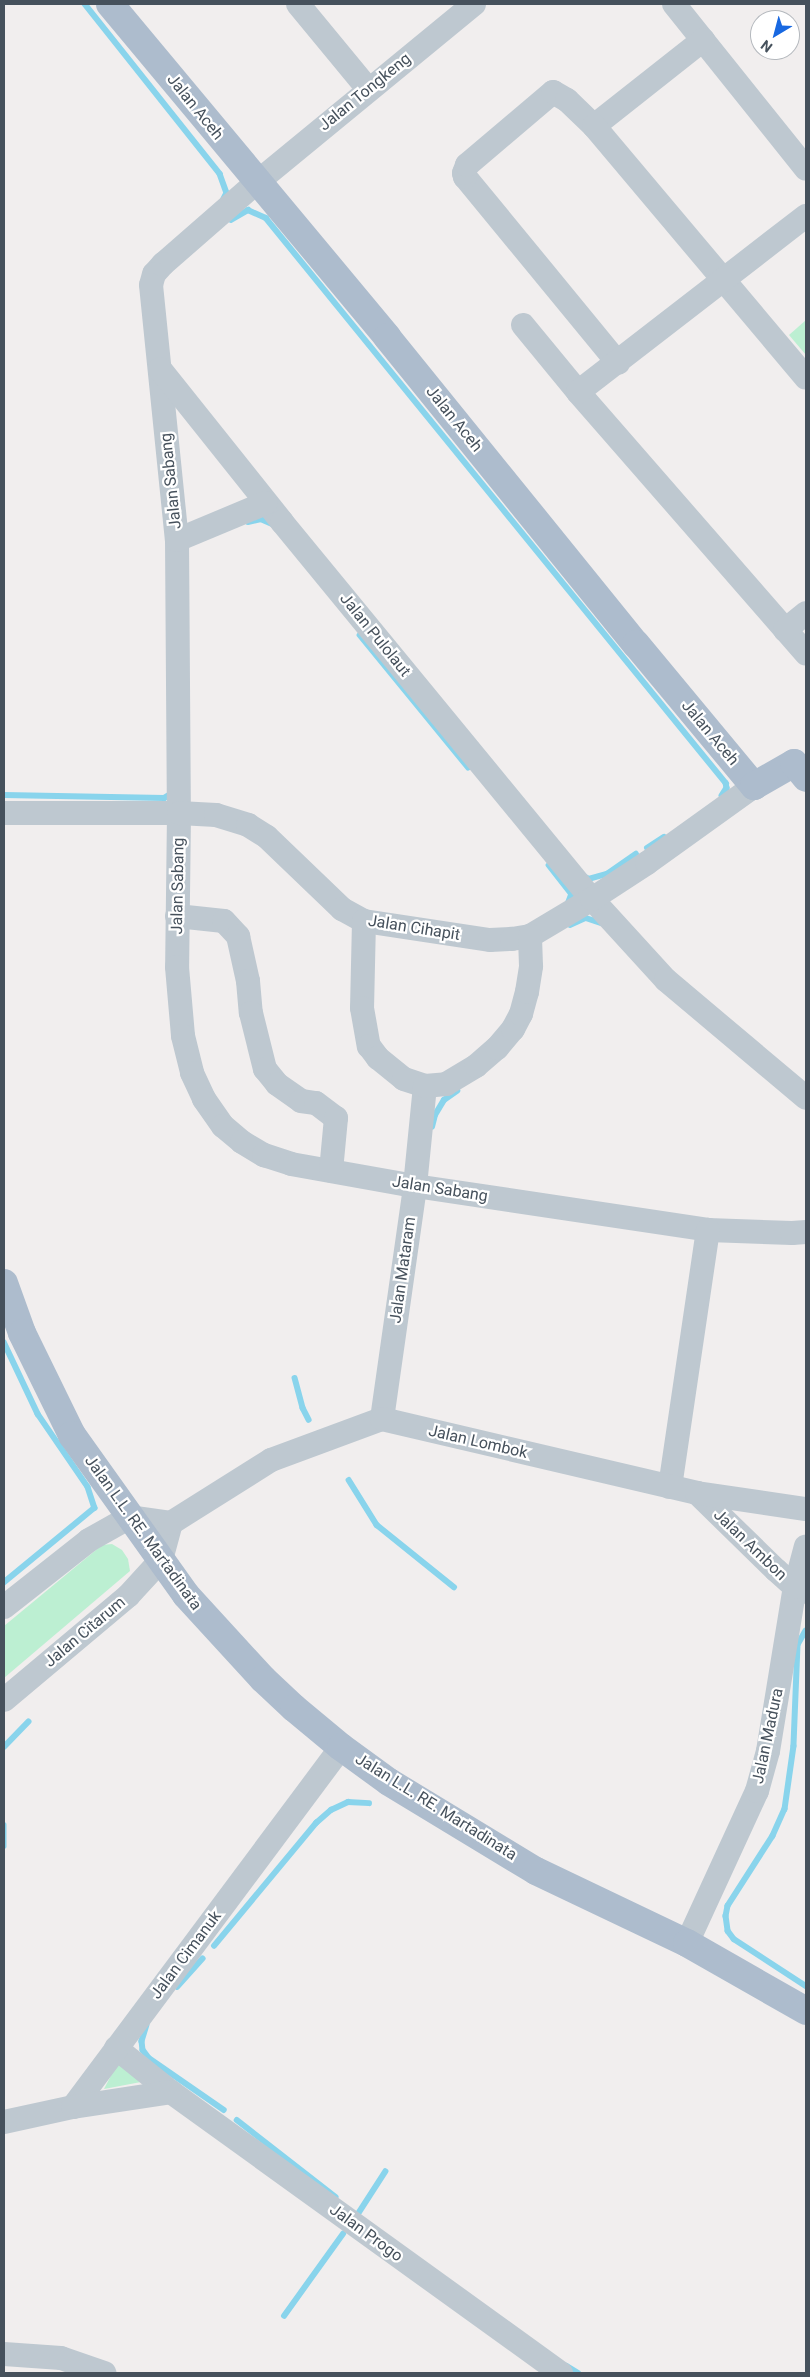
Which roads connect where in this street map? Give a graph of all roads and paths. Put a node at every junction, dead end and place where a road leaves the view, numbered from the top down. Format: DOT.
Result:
graph roads {
  1 [pos="110,4"];
  2 [pos="298,4"];
  3 [pos="474,4"];
  4 [pos="674,4"];
  5 [pos="703,40"];
  6 [pos="368,89"];
  7 [pos="594,126"];
  8 [pos="806,169"];
  9 [pos="256,182"];
  10 [pos="806,216"];
  11 [pos="724,280"];
  12 [pos="523,325"];
  13 [pos="618,363"];
  14 [pos="160,369"];
  15 [pos="806,378"];
  16 [pos="578,392"];
  17 [pos="266,502"];
  18 [pos="177,540"];
  19 [pos="806,613"];
  20 [pos="786,630"];
  21 [pos="806,653"];
  22 [pos="802,765"];
  23 [pos="754,786"];
  24 [pos="4,813"];
  25 [pos="179,813"];
  26 [pos="592,899"];
  27 [pos="177,916"];
  28 [pos="364,921"];
  29 [pos="530,936"];
  30 [pos="425,1086"];
  31 [pos="806,1098"];
  32 [pos="331,1171"];
  33 [pos="415,1186"];
  34 [pos="708,1230"];
  35 [pos="806,1232"];
  36 [pos="4,1283"];
  37 [pos="382,1419"];
  38 [pos="670,1487"];
  39 [pos="697,1494"];
  40 [pos="806,1509"];
  41 [pos="130,1517"];
  42 [pos="171,1523"];
  43 [pos="806,1546"];
  44 [pos="161,1560"];
  45 [pos="800,1589"];
  46 [pos="4,1607"];
  47 [pos="4,1700"];
  48 [pos="341,1747"];
  49 [pos="686,1943"];
  50 [pos="806,2011"];
  51 [pos="116,2048"];
  52 [pos="171,2092"];
  53 [pos="73,2107"];
  54 [pos="4,2122"];
  55 [pos="4,2354"];
  56 [pos="104,2373"];
  57 [pos="561,2373"];
  1 -- 9 [label="main road, Jalan Aceh"];
  2 -- 6 [label="street"];
  3 -- 6 [label="street, Jalan Tongkeng"];
  4 -- 5 [label="street"];
  5 -- 7 [label="street"];
  5 -- 8 [label="street"];
  6 -- 9 [label="street, Jalan Tongkeng"];
  7 -- 11 [label="street"];
  7 -- 13 [label="street"];
  9 -- 14 [label="street, Jalan Sabang"];
  9 -- 23 [label="main road, Jalan Aceh"];
  10 -- 11 [label="street"];
  11 -- 13 [label="street"];
  11 -- 15 [label="street"];
  12 -- 16 [label="street"];
  13 -- 16 [label="street"];
  14 -- 17 [label="street, Jalan Pulolaut"];
  14 -- 18 [label="street, Jalan Sabang"];
  16 -- 20 [label="street"];
  17 -- 18 [label="street"];
  17 -- 26 [label="street, Jalan Pulolaut"];
  18 -- 25 [label="street, Jalan Sabang"];
  19 -- 20 [label="street"];
  20 -- 21 [label="street"];
  22 -- 23 [label="main road"];
  23 -- 26 [label="street, Jalan Cihapit"];
  24 -- 25 [label="street, Jalan Cihapit"];
  25 -- 27 [label="street, Jalan Sabang"];
  25 -- 28 [label="street, Jalan Cihapit"];
  26 -- 29 [label="street, Jalan Cihapit"];
  26 -- 31 [label="street, Jalan Pulolaut"];
  27 -- 32 [label="street, Jalan Sabang"];
  27 -- 32 [label="street"];
  28 -- 29 [label="street, Jalan Cihapit"];
  28 -- 30 [label="street"];
  29 -- 30 [label="street"];
  30 -- 33 [label="street, Jalan Mataram"];
  32 -- 33 [label="street, Jalan Sabang"];
  33 -- 34 [label="street, Jalan Sabang"];
  33 -- 37 [label="street, Jalan Mataram"];
  34 -- 35 [label="street, Jalan Sabang"];
  34 -- 38 [label="street"];
  36 -- 41 [label="main road, Jalan L.L. RE. Martadinata"];
  37 -- 38 [label="street, Jalan Lombok"];
  37 -- 42 [label="street"];
  38 -- 39 [label="street, Jalan Lombok"];
  39 -- 40 [label="street, Jalan Lombok"];
  39 -- 45 [label="street, Jalan Ambon"];
  41 -- 42 [label="street"];
  41 -- 44 [label="main road, Jalan L.L. RE. Martadinata"];
  41 -- 46 [label="street"];
  42 -- 44 [label="street"];
  43 -- 45 [label="street, Jalan Madura"];
  44 -- 47 [label="street, Jalan Citarum"];
  44 -- 48 [label="main road, Jalan L.L. RE. Martadinata"];
  45 -- 49 [label="street, Jalan Madura"];
  48 -- 49 [label="main road, Jalan L.L. RE. Martadinata"];
  48 -- 51 [label="street, Jalan Cimanuk"];
  49 -- 50 [label="main road, Jalan L.L. RE. Martadinata"];
  51 -- 52 [label="street, Jalan Progo"];
  51 -- 53 [label="street, Jalan Cimanuk"];
  52 -- 53 [label="street"];
  52 -- 57 [label="street, Jalan Progo"];
  53 -- 54 [label="street"];
  55 -- 56 [label="street"];
}
